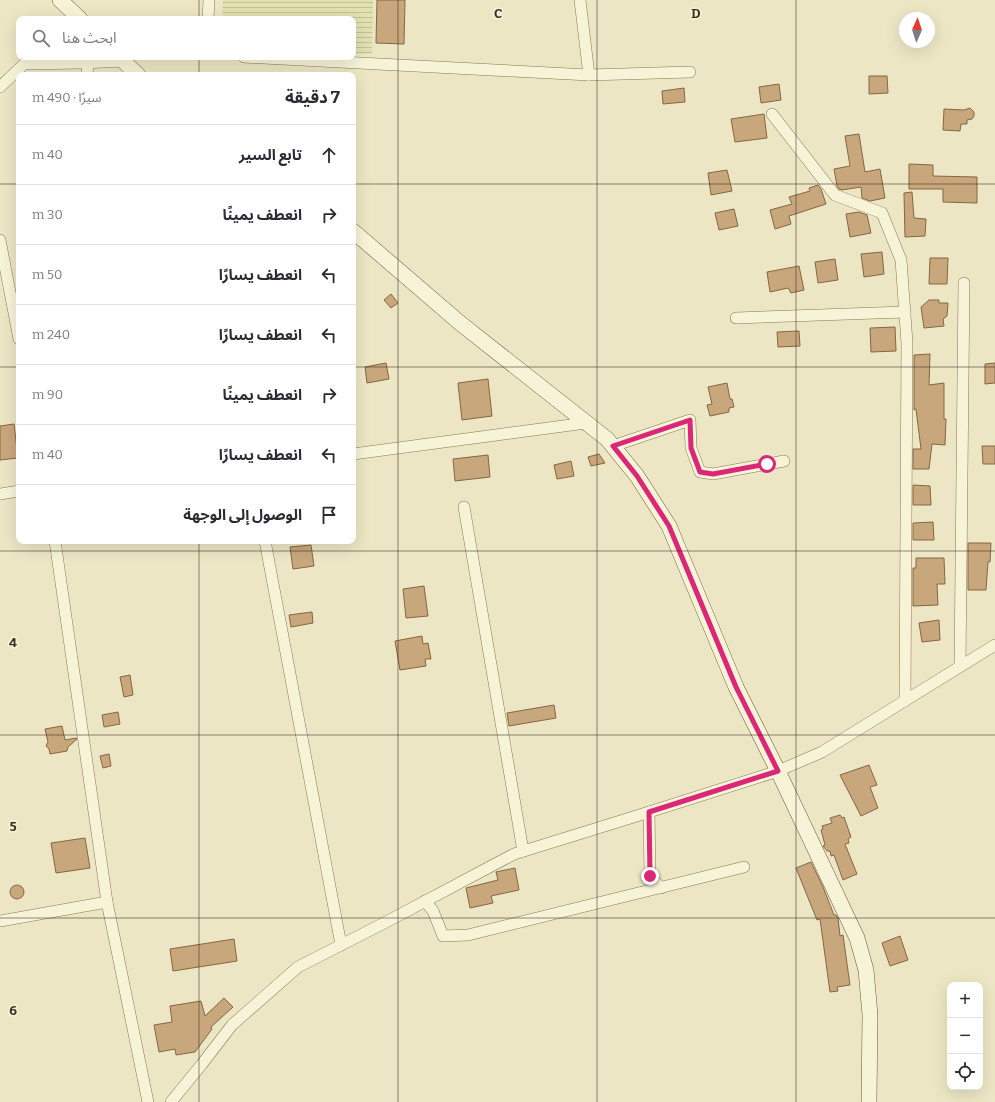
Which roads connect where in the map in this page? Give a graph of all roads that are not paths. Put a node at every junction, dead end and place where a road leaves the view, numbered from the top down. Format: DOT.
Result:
graph roads {
  1 [pos="60,0"];
  2 [pos="209,0"];
  3 [pos="580,0"];
  4 [pos="77,16"];
  5 [pos="208,16"];
  6 [pos="113,60"];
  7 [pos="122,60"];
  8 [pos="302,60"];
  9 [pos="88,63"];
  10 [pos="86,72"];
  11 [pos="135,72"];
  12 [pos="690,72"];
  13 [pos="589,75"];
  14 [pos="0,87"];
  15 [pos="772,114"];
  16 [pos="356,234"];
  17 [pos="1,246"];
  18 [pos="964,283"];
  19 [pos="905,312"];
  20 [pos="736,318"];
  21 [pos="16,324"];
  22 [pos="586,422"];
  23 [pos="613,446"];
  24 [pos="356,454"];
  25 [pos="784,461"];
  26 [pos="16,491"];
  27 [pos="0,494"];
  28 [pos="464,507"];
  29 [pos="55,544"];
  30 [pos="266,544"];
  31 [pos="995,645"];
  32 [pos="960,666"];
  33 [pos="905,701"];
  34 [pos="778,771"];
  35 [pos="649,812"];
  36 [pos="523,851"];
  37 [pos="744,868"];
  38 [pos="661,888"];
  39 [pos="425,901"];
  40 [pos="107,902"];
  41 [pos="0,921"];
  42 [pos="341,945"];
  43 [pos="147,1102"];
  44 [pos="171,1102"];
  45 [pos="869,1102"];
  1 -- 4 [label="street"];
  2 -- 5 [label="street"];
  3 -- 13 [label="street"];
  6 -- 9 [label="street"];
  7 -- 11 [label="street"];
  8 -- 13 [label="street"];
  9 -- 10 [label="street"];
  9 -- 14 [label="street"];
  12 -- 13 [label="street"];
  15 -- 19 [label="street"];
  16 -- 22 [label="street"];
  17 -- 21 [label="street"];
  18 -- 32 [label="street"];
  19 -- 20 [label="street"];
  19 -- 33 [label="street"];
  22 -- 23 [label="street"];
  22 -- 24 [label="street"];
  23 -- 25 [label="street"];
  23 -- 34 [label="street"];
  26 -- 27 [label="street"];
  28 -- 36 [label="street"];
  29 -- 40 [label="street"];
  30 -- 42 [label="street"];
  31 -- 32 [label="street"];
  32 -- 33 [label="street"];
  33 -- 34 [label="street"];
  34 -- 35 [label="street"];
  34 -- 45 [label="street"];
  35 -- 36 [label="street"];
  35 -- 38 [label="street"];
  36 -- 39 [label="street"];
  37 -- 38 [label="street"];
  38 -- 39 [label="street"];
  39 -- 42 [label="street"];
  40 -- 41 [label="street"];
  40 -- 43 [label="street"];
  42 -- 44 [label="street"];
}
